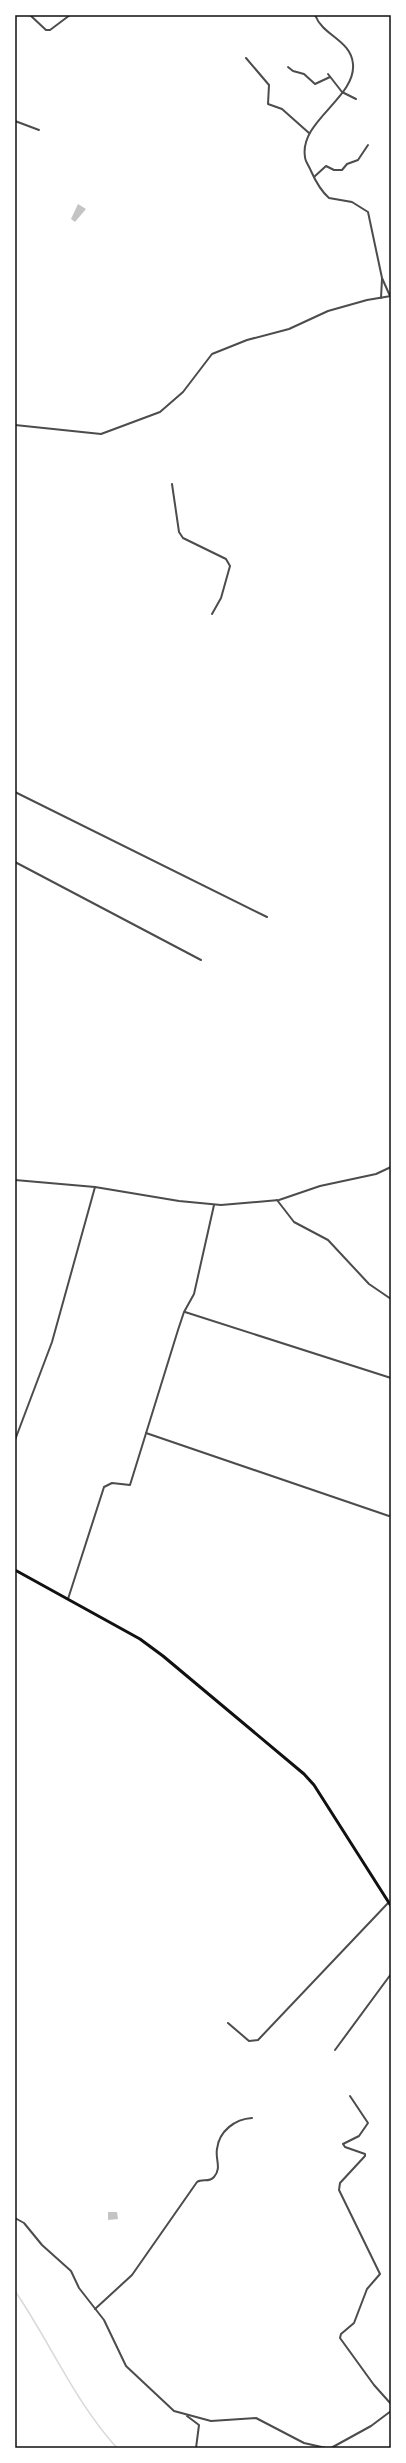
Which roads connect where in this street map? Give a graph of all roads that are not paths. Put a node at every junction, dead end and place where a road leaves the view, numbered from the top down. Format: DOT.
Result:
graph roads {
  1 [pos="30,15"];
  2 [pos="70,15"];
  3 [pos="315,15"];
  4 [pos="246,58"];
  5 [pos="288,67"];
  6 [pos="328,74"];
  7 [pos="330,77"];
  8 [pos="342,92"];
  9 [pos="356,99"];
  10 [pos="15,121"];
  11 [pos="39,130"];
  12 [pos="309,133"];
  13 [pos="368,145"];
  14 [pos="314,177"];
  15 [pos="382,278"];
  16 [pos="390,296"];
  17 [pos="381,298"];
  18 [pos="15,425"];
  19 [pos="172,484"];
  20 [pos="212,614"];
  21 [pos="15,792"];
  22 [pos="15,862"];
  23 [pos="267,917"];
  24 [pos="201,960"];
  25 [pos="391,1167"];
  26 [pos="15,1180"];
  27 [pos="95,1187"];
  28 [pos="277,1200"];
  29 [pos="214,1205"];
  30 [pos="391,1299"];
  31 [pos="184,1312"];
  32 [pos="391,1378"];
  33 [pos="146,1433"];
  34 [pos="15,1440"];
  35 [pos="389,1516"];
  36 [pos="15,1570"];
  37 [pos="68,1599"];
  38 [pos="389,1902"];
  39 [pos="391,1906"];
  40 [pos="391,1974"];
  41 [pos="228,2023"];
  42 [pos="336,2050"];
  43 [pos="350,2096"];
  44 [pos="252,2118"];
  45 [pos="15,2218"];
  46 [pos="95,2309"];
  47 [pos="391,2404"];
  48 [pos="391,2411"];
  49 [pos="186,2415"];
  50 [pos="196,2448"];
  51 [pos="326,2448"];
  52 [pos="331,2448"];
  1 -- 2 [label="street"];
  3 -- 8 [label="street"];
  4 -- 12 [label="street"];
  5 -- 7 [label="street"];
  6 -- 7 [label="street"];
  7 -- 8 [label="street"];
  8 -- 9 [label="street"];
  8 -- 12 [label="street"];
  10 -- 11 [label="street"];
  12 -- 14 [label="street"];
  13 -- 14 [label="street"];
  14 -- 15 [label="street"];
  15 -- 16 [label="street"];
  15 -- 17 [label="street"];
  16 -- 17 [label="street"];
  17 -- 18 [label="street"];
  19 -- 20 [label="street"];
  21 -- 23 [label="street"];
  22 -- 24 [label="street"];
  25 -- 28 [label="street"];
  26 -- 27 [label="street"];
  27 -- 29 [label="street"];
  27 -- 34 [label="street"];
  28 -- 29 [label="street"];
  28 -- 30 [label="street"];
  29 -- 31 [label="street"];
  31 -- 32 [label="street"];
  31 -- 33 [label="street"];
  33 -- 35 [label="street"];
  33 -- 37 [label="street"];
  36 -- 37 [label="main road"];
  37 -- 38 [label="main road"];
  38 -- 39 [label="main road"];
  38 -- 41 [label="street"];
  40 -- 42 [label="street"];
  43 -- 47 [label="street"];
  44 -- 46 [label="street"];
  45 -- 46 [label="street"];
  46 -- 49 [label="street"];
  48 -- 52 [label="street"];
  49 -- 50 [label="street"];
  49 -- 51 [label="street"];
}
